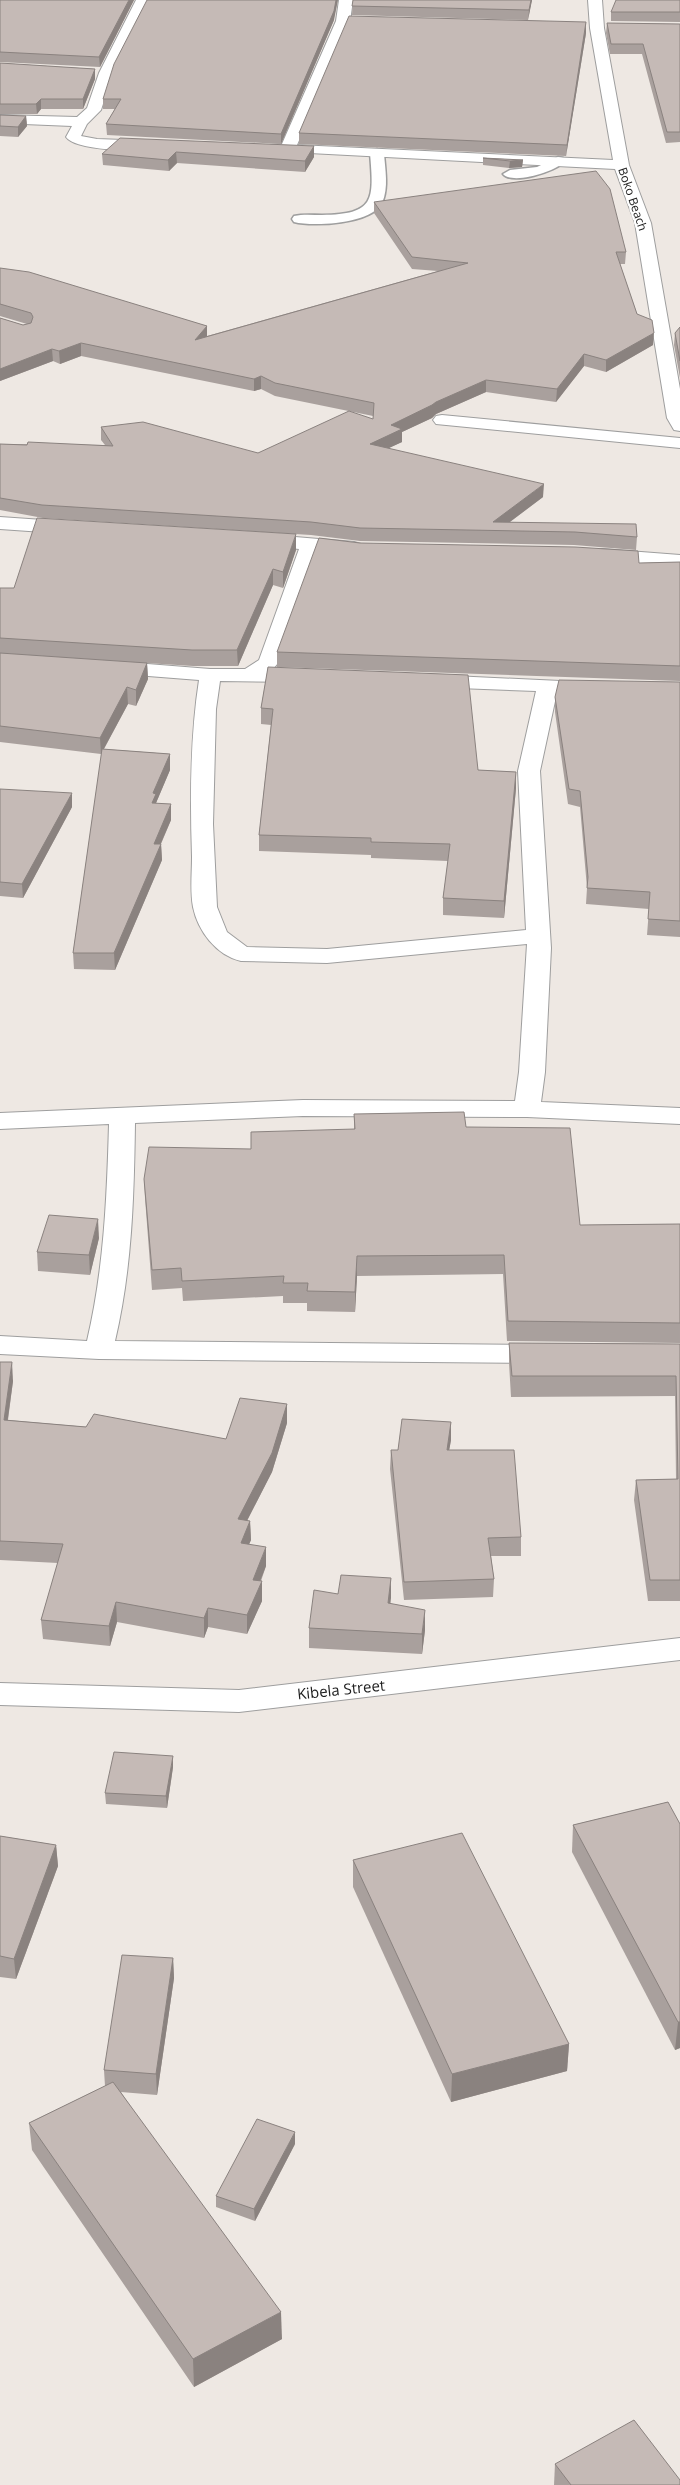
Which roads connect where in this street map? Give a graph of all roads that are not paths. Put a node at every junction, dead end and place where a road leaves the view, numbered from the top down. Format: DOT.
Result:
graph roads {
  1 [pos="143,0"];
  2 [pos="346,0"];
  3 [pos="595,0"];
  4 [pos="0,119"];
  5 [pos="81,122"];
  6 [pos="169,145"];
  7 [pos="258,148"];
  8 [pos="288,148"];
  9 [pos="377,153"];
  10 [pos="558,162"];
  11 [pos="621,165"];
  12 [pos="510,174"];
  13 [pos="299,219"];
  14 [pos="442,420"];
  15 [pos="679,421"];
  16 [pos="680,443"];
  17 [pos="0,523"];
  18 [pos="87,529"];
  19 [pos="243,539"];
  20 [pos="310,543"];
  21 [pos="369,549"];
  22 [pos="584,554"];
  23 [pos="680,561"];
  24 [pos="90,666"];
  25 [pos="252,674"];
  26 [pos="210,675"];
  27 [pos="321,677"];
  28 [pos="410,680"];
  29 [pos="548,686"];
  30 [pos="614,688"];
  31 [pos="538,936"];
  32 [pos="526,1109"];
  33 [pos="680,1116"];
  34 [pos="122,1117"];
  35 [pos="0,1121"];
  36 [pos="0,1345"];
  37 [pos="99,1350"];
  38 [pos="575,1354"];
  39 [pos="680,1649"];
  40 [pos="0,1694"];
  1 -- 5 [label="street"];
  2 -- 8 [label="street"];
  3 -- 11 [label="street, Boko Beach"];
  4 -- 5 [label="street"];
  5 -- 6 [label="street"];
  7 -- 8 [label="street"];
  8 -- 9 [label="street"];
  9 -- 10 [label="street"];
  9 -- 13 [label="lane"];
  10 -- 11 [label="street"];
  10 -- 12 [label="lane"];
  11 -- 15 [label="street, Boko Beach"];
  14 -- 16 [label="street"];
  17 -- 18 [label="street"];
  19 -- 20 [label="street"];
  20 -- 21 [label="street"];
  20 -- 25 [label="street"];
  22 -- 23 [label="street"];
  24 -- 26 [label="street"];
  25 -- 26 [label="street"];
  25 -- 27 [label="street"];
  26 -- 31 [label="street"];
  28 -- 29 [label="street"];
  29 -- 30 [label="street"];
  29 -- 31 [label="street"];
  31 -- 32 [label="street"];
  32 -- 33 [label="street"];
  32 -- 34 [label="street"];
  34 -- 35 [label="street"];
  34 -- 37 [label="street"];
  36 -- 37 [label="street"];
  37 -- 38 [label="street"];
  39 -- 40 [label="street, Kibela Street"];
}
